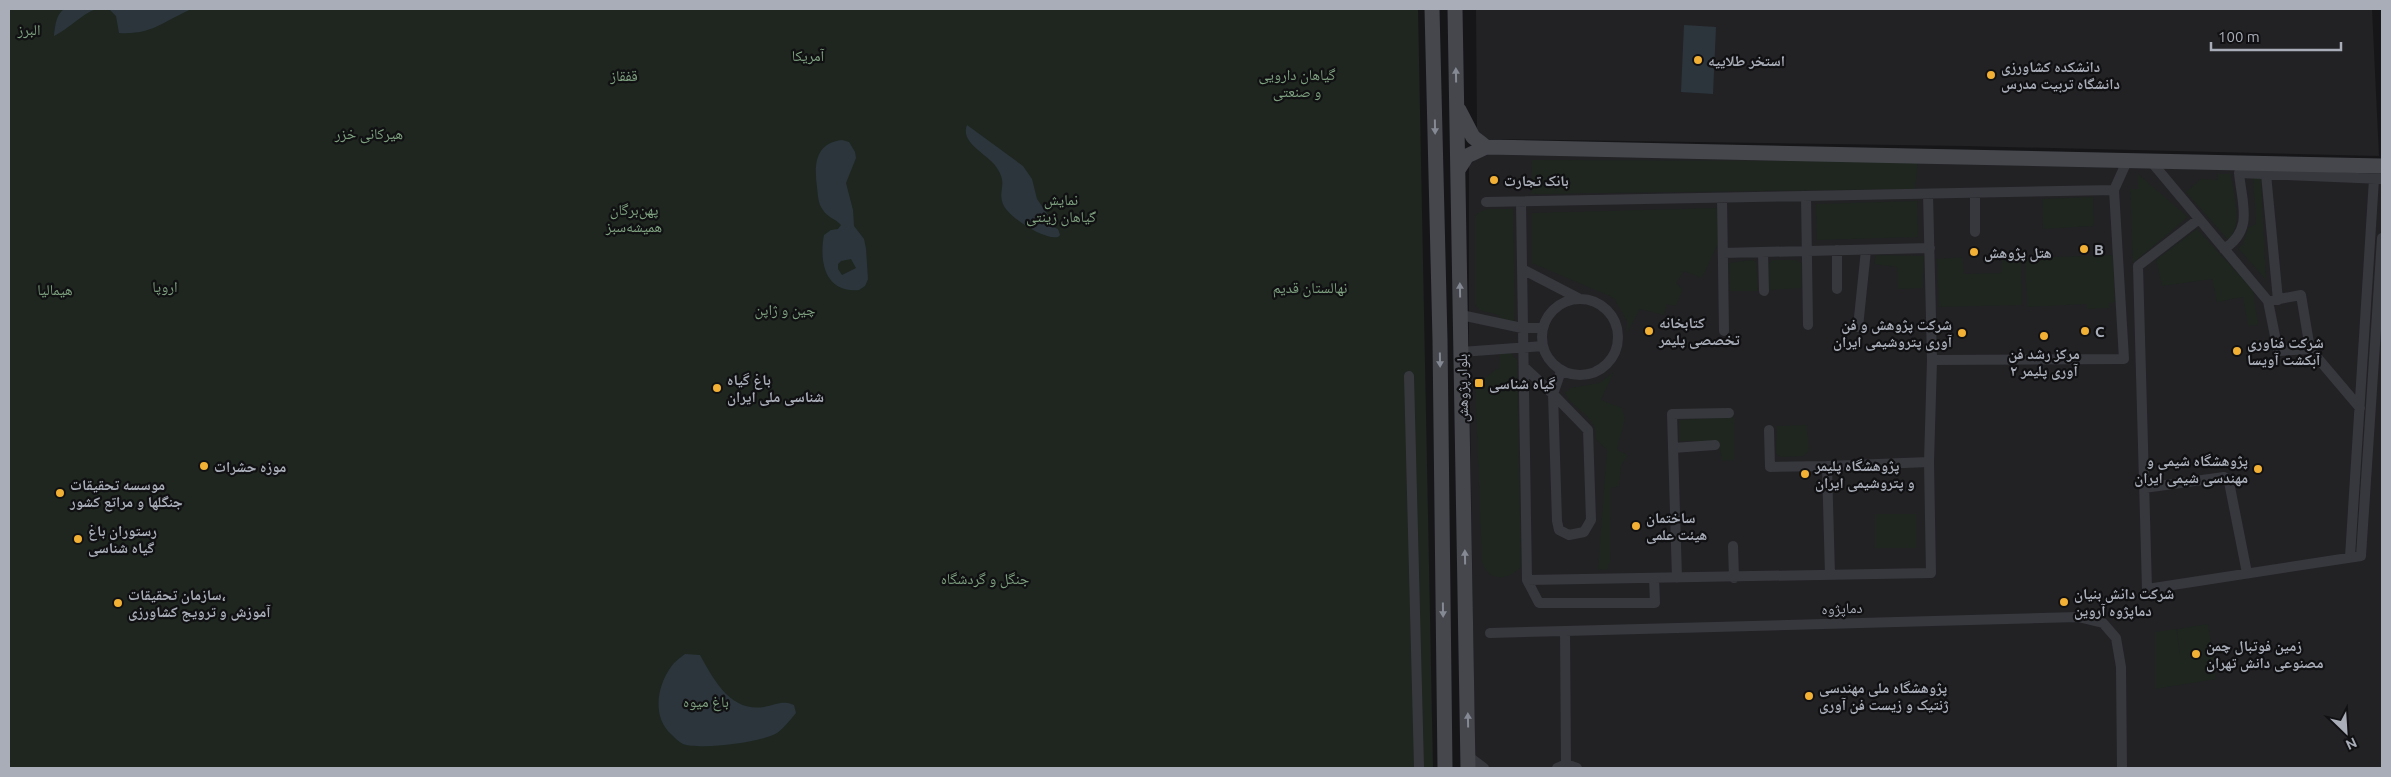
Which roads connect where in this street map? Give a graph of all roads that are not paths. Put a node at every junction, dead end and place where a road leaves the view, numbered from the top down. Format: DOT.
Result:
graph roads {
  1 [pos="1432,9"];
  2 [pos="1455,9"];
  3 [pos="1457,107"];
  4 [pos="1486,147"];
  5 [pos="2128,159"];
  6 [pos="2149,160"];
  7 [pos="1458,170"];
  8 [pos="2266,174"];
  9 [pos="2380,174"];
  10 [pos="2114,190"];
  11 [pos="1975,193"];
  12 [pos="1928,194"];
  13 [pos="1806,196"];
  14 [pos="1722,198"];
  15 [pos="1486,202"];
  16 [pos="1521,202"];
  17 [pos="2199,219"];
  18 [pos="1975,232"];
  19 [pos="2382,238"];
  20 [pos="1930,248"];
  21 [pos="1837,250"];
  22 [pos="1866,250"];
  23 [pos="2224,250"];
  24 [pos="1807,251"];
  25 [pos="1763,252"];
  26 [pos="1723,253"];
  27 [pos="1522,268"];
  28 [pos="1837,289"];
  29 [pos="1764,290"];
  30 [pos="1578,298"];
  31 [pos="2278,300"];
  32 [pos="2268,301"];
  33 [pos="1461,315"];
  34 [pos="1808,325"];
  35 [pos="1858,327"];
  36 [pos="1522,328"];
  37 [pos="1542,328"];
  38 [pos="1724,332"];
  39 [pos="1543,346"];
  40 [pos="1523,347"];
  41 [pos="2310,349"];
  42 [pos="1461,352"];
  43 [pos="1932,360"];
  44 [pos="1524,367"];
  45 [pos="1561,371"];
  46 [pos="1409,376"];
  47 [pos="1553,394"];
  48 [pos="2360,408"];
  49 [pos="1729,413"];
  50 [pos="1769,430"];
  51 [pos="1715,445"];
  52 [pos="1673,448"];
  53 [pos="1929,462"];
  54 [pos="1826,466"];
  55 [pos="2144,488"];
  56 [pos="1733,546"];
  57 [pos="2350,557"];
  58 [pos="2247,573"];
  59 [pos="1830,575"];
  60 [pos="1654,578"];
  61 [pos="1677,578"];
  62 [pos="1734,578"];
  63 [pos="1527,580"];
  64 [pos="1565,631"];
  65 [pos="1490,633"];
  66 [pos="1468,762"];
  67 [pos="1562,766"];
  68 [pos="1419,768"];
  69 [pos="1445,768"];
  70 [pos="1484,768"];
  71 [pos="1577,768"];
  72 [pos="2122,768"];
  1 -- 69 [label="street, بلوار پژوهش, one-way"];
  3 -- 2 [label="street, بلوار پژوهش, one-way"];
  3 -- 4 [label="street"];
  3 -- 7 [label="street, بلوار پژوهش"];
  4 -- 5 [label="street"];
  4 -- 7 [label="street"];
  5 -- 6 [label="street"];
  5 -- 10 [label="street"];
  6 -- 9 [label="street"];
  6 -- 17 [label="street"];
  33 -- 7 [label="street, بلوار پژوهش, one-way"];
  8 -- 9 [label="street"];
  8 -- 23 [label="street"];
  8 -- 31 [label="street"];
  9 -- 48 [label="street"];
  10 -- 11 [label="street"];
  10 -- 43 [label="street"];
  11 -- 12 [label="street"];
  11 -- 18 [label="street"];
  12 -- 13 [label="street"];
  12 -- 20 [label="street"];
  13 -- 14 [label="street"];
  13 -- 24 [label="street"];
  14 -- 16 [label="street"];
  14 -- 26 [label="street"];
  15 -- 16 [label="street"];
  16 -- 27 [label="street"];
  17 -- 23 [label="street"];
  17 -- 55 [label="street"];
  19 -- 57 [label="street"];
  20 -- 22 [label="street"];
  20 -- 43 [label="street"];
  21 -- 22 [label="street"];
  21 -- 24 [label="street"];
  21 -- 28 [label="street"];
  22 -- 35 [label="street"];
  23 -- 32 [label="street"];
  24 -- 25 [label="street"];
  24 -- 34 [label="street"];
  25 -- 26 [label="street"];
  25 -- 29 [label="street"];
  26 -- 38 [label="street"];
  27 -- 30 [label="street"];
  27 -- 36 [label="street"];
  30 -- 37 [label="street"];
  30 -- 45 [label="street"];
  31 -- 32 [label="street"];
  31 -- 41 [label="street"];
  32 -- 41 [label="street"];
  33 -- 36 [label="street"];
  33 -- 42 [label="street, بلوار پژوهش"];
  36 -- 37 [label="street"];
  36 -- 40 [label="street"];
  37 -- 39 [label="street"];
  39 -- 40 [label="street"];
  39 -- 45 [label="street"];
  40 -- 42 [label="street"];
  40 -- 44 [label="street"];
  41 -- 48 [label="street"];
  66 -- 42 [label="street, بلوار پژوهش, one-way"];
  43 -- 53 [label="street"];
  44 -- 47 [label="street"];
  44 -- 63 [label="street"];
  45 -- 47 [label="street"];
  46 -- 68 [label="street"];
  47 -- 47 [label="street"];
  48 -- 57 [label="street"];
  49 -- 52 [label="street"];
  50 -- 54 [label="street"];
  51 -- 52 [label="street"];
  52 -- 61 [label="street"];
  53 -- 54 [label="street"];
  53 -- 59 [label="street"];
  54 -- 59 [label="street"];
  55 -- 58 [label="street"];
  55 -- 58 [label="street"];
  56 -- 62 [label="street"];
  57 -- 58 [label="street"];
  59 -- 62 [label="street"];
  60 -- 61 [label="street"];
  60 -- 63 [label="street"];
  60 -- 63 [label="street"];
  61 -- 62 [label="street"];
  64 -- 65 [label="street, دماپژوه"];
  64 -- 67 [label="street"];
  64 -- 72 [label="street, دماپژوه"];
  66 -- 70 [label="street"];
  67 -- 71 [label="street"];
}
